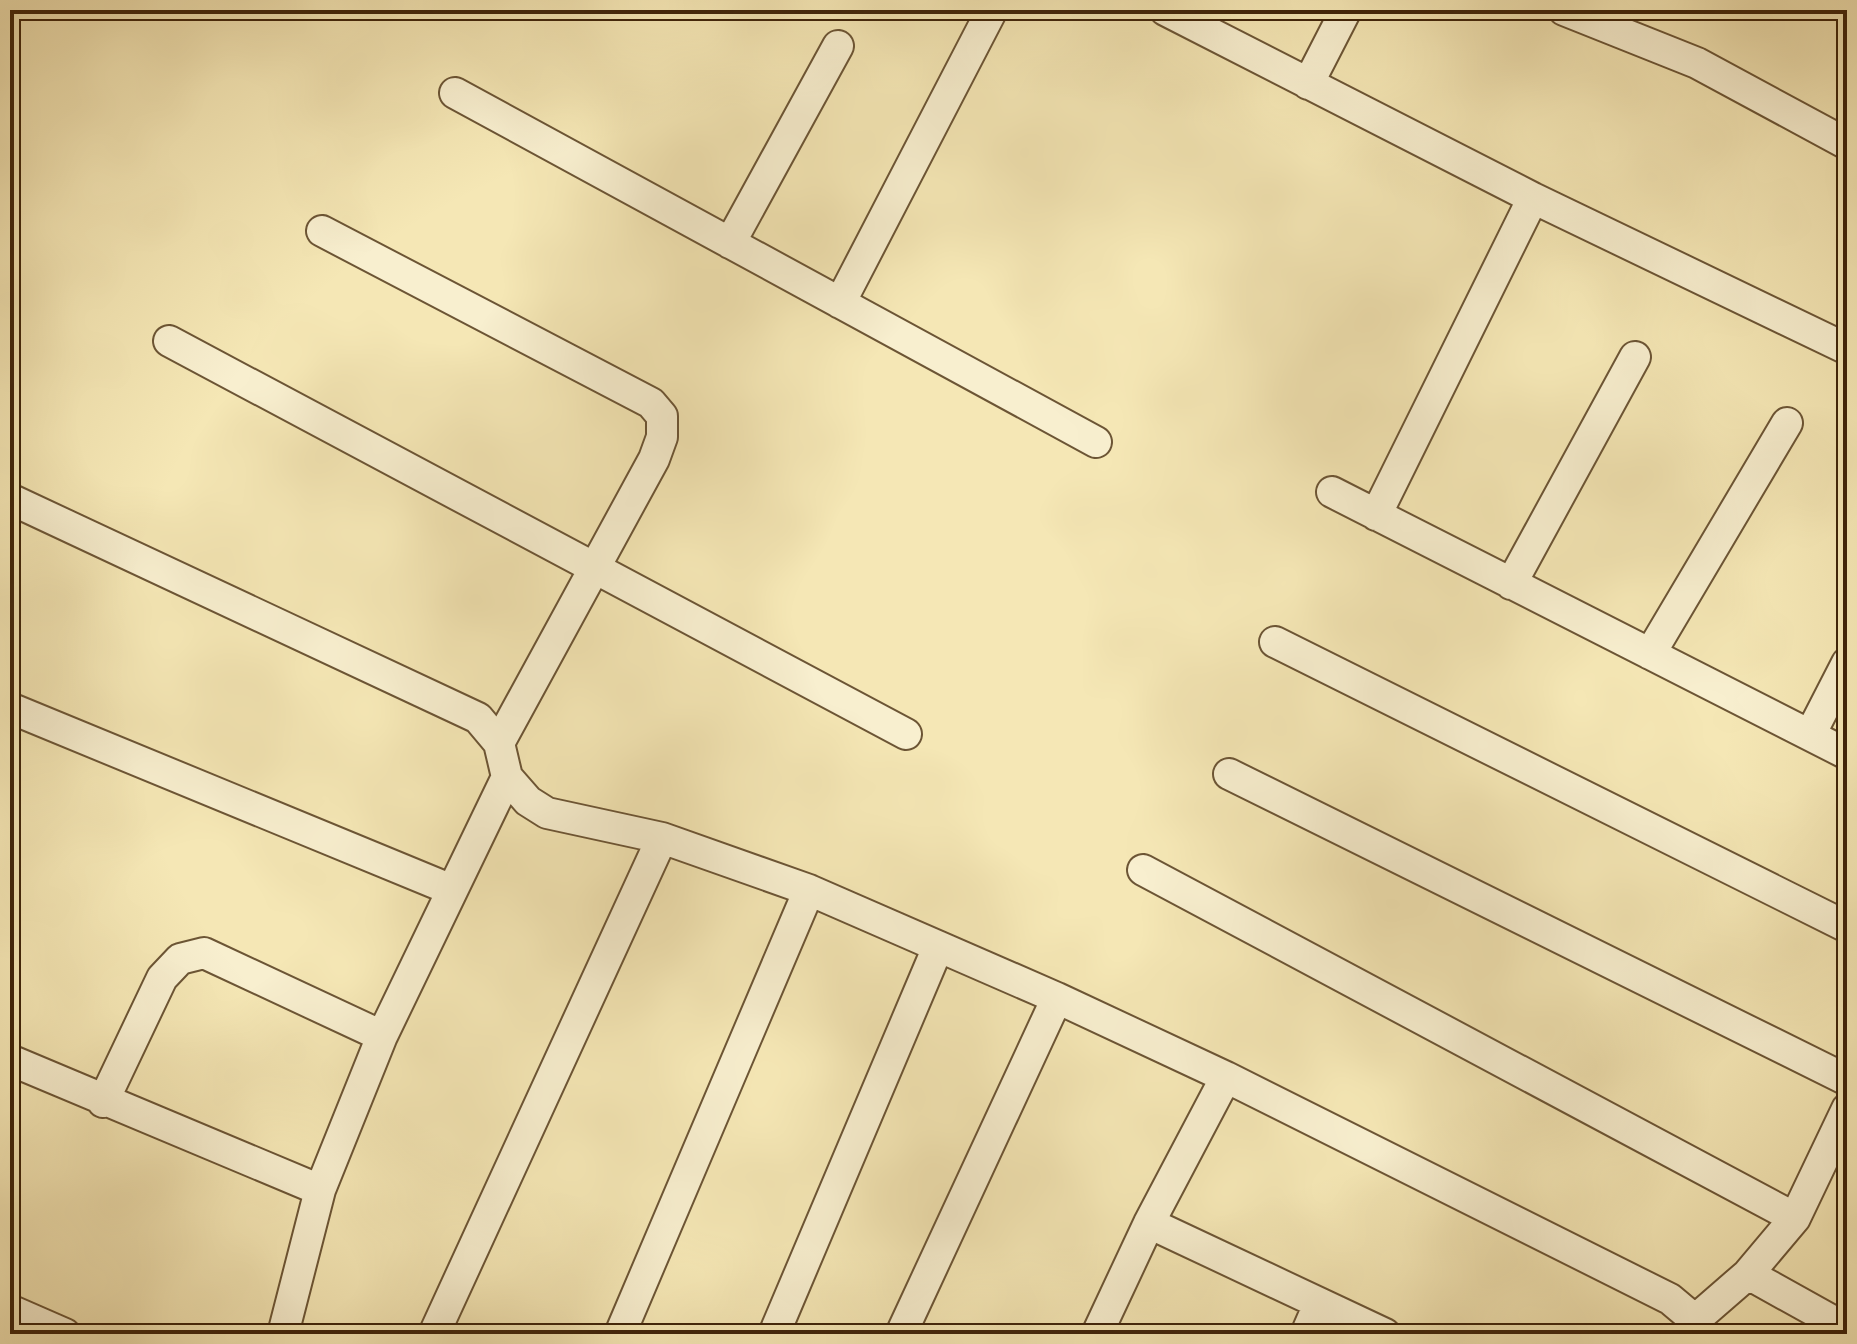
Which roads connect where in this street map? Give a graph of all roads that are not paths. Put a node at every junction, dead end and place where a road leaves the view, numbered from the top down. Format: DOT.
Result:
graph roads {
  1 [pos="992,10"];
  2 [pos="1165,10"];
  3 [pos="1346,10"];
  4 [pos="1564,10"];
  5 [pos="838,46"];
  6 [pos="1308,84"];
  7 [pos="455,93"];
  8 [pos="1847,144"];
  9 [pos="1533,198"];
  10 [pos="322,231"];
  11 [pos="730,243"];
  12 [pos="840,303"];
  13 [pos="169,341"];
  14 [pos="1847,349"];
  15 [pos="1635,357"];
  16 [pos="1787,423"];
  17 [pos="1096,442"];
  18 [pos="1332,492"];
  19 [pos="10,499"];
  20 [pos="1376,515"];
  21 [pos="595,566"];
  22 [pos="1511,584"];
  23 [pos="1275,642"];
  24 [pos="1650,654"];
  25 [pos="1847,663"];
  26 [pos="10,708"];
  27 [pos="906,734"];
  28 [pos="1810,735"];
  29 [pos="499,743"];
  30 [pos="1847,754"];
  31 [pos="1229,774"];
  32 [pos="507,777"];
  33 [pos="662,838"];
  34 [pos="1143,870"];
  35 [pos="452,890"];
  36 [pos="809,890"];
  37 [pos="1847,927"];
  38 [pos="938,947"];
  39 [pos="1057,998"];
  40 [pos="382,1036"];
  41 [pos="10,1060"];
  42 [pos="1226,1077"];
  43 [pos="1847,1080"];
  44 [pos="103,1102"];
  45 [pos="1847,1109"];
  46 [pos="320,1190"];
  47 [pos="1795,1218"];
  48 [pos="1149,1223"];
  49 [pos="1748,1274"];
  50 [pos="1319,1304"];
  51 [pos="10,1310"];
  52 [pos="1694,1327"];
  53 [pos="1847,1329"];
  54 [pos="65,1334"];
  55 [pos="283,1334"];
  56 [pos="434,1334"];
  57 [pos="620,1334"];
  58 [pos="774,1334"];
  59 [pos="901,1334"];
  60 [pos="1097,1334"];
  61 [pos="1306,1334"];
  62 [pos="1385,1334"];
  1 -- 12 [label="street"];
  2 -- 6 [label="street"];
  3 -- 6 [label="street"];
  4 -- 8 [label="street"];
  5 -- 11 [label="street"];
  6 -- 9 [label="street"];
  7 -- 11 [label="street"];
  9 -- 14 [label="street"];
  9 -- 20 [label="street"];
  10 -- 21 [label="street"];
  11 -- 12 [label="street"];
  12 -- 17 [label="street"];
  13 -- 21 [label="street"];
  15 -- 22 [label="street"];
  16 -- 24 [label="street"];
  18 -- 20 [label="street"];
  19 -- 29 [label="street"];
  20 -- 22 [label="street"];
  21 -- 27 [label="street"];
  21 -- 29 [label="street"];
  22 -- 24 [label="street"];
  23 -- 37 [label="street"];
  24 -- 28 [label="street"];
  25 -- 28 [label="street"];
  26 -- 35 [label="street"];
  28 -- 30 [label="street"];
  29 -- 32 [label="street"];
  31 -- 43 [label="street"];
  32 -- 33 [label="street"];
  32 -- 35 [label="street"];
  33 -- 36 [label="street"];
  33 -- 56 [label="street"];
  34 -- 47 [label="street"];
  35 -- 40 [label="street"];
  36 -- 38 [label="street"];
  36 -- 57 [label="street"];
  38 -- 39 [label="street"];
  38 -- 58 [label="street"];
  39 -- 42 [label="street"];
  39 -- 59 [label="street"];
  40 -- 44 [label="street"];
  40 -- 46 [label="street"];
  41 -- 44 [label="street"];
  42 -- 48 [label="street"];
  42 -- 52 [label="street"];
  44 -- 46 [label="street"];
  45 -- 47 [label="street"];
  46 -- 55 [label="street"];
  47 -- 49 [label="street"];
  48 -- 50 [label="street"];
  48 -- 60 [label="street"];
  49 -- 52 [label="street"];
  49 -- 53 [label="street"];
  50 -- 61 [label="street"];
  50 -- 62 [label="street"];
  51 -- 54 [label="street"];
}
